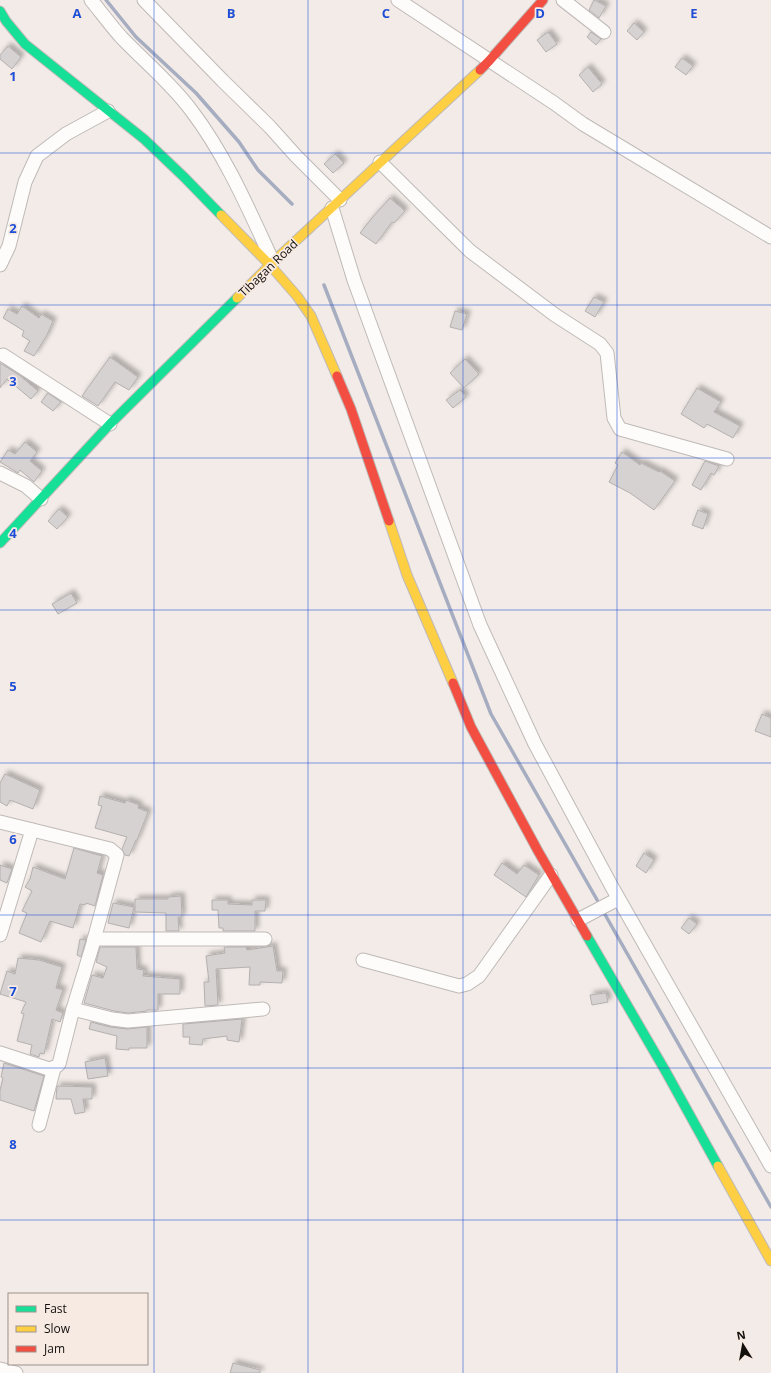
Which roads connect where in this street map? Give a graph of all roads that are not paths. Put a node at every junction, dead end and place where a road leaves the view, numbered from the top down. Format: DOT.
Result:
graph roads {
  1 [pos="91,0"];
  2 [pos="144,0"];
  3 [pos="398,0"];
  4 [pos="543,0"];
  5 [pos="563,0"];
  6 [pos="0,10"];
  7 [pos="604,32"];
  8 [pos="489,61"];
  9 [pos="108,111"];
  10 [pos="380,162"];
  11 [pos="336,204"];
  12 [pos="771,237"];
  13 [pos="272,264"];
  14 [pos="0,265"];
  15 [pos="3,355"];
  16 [pos="110,424"];
  17 [pos="727,459"];
  18 [pos="0,473"];
  19 [pos="40,499"];
  20 [pos="0,543"];
  21 [pos="0,822"];
  22 [pos="32,830"];
  23 [pos="551,875"];
  24 [pos="615,901"];
  25 [pos="581,919"];
  26 [pos="0,935"];
  27 [pos="94,939"];
  28 [pos="265,939"];
  29 [pos="363,960"];
  30 [pos="73,1009"];
  31 [pos="263,1009"];
  32 [pos="0,1054"];
  33 [pos="54,1068"];
  34 [pos="39,1125"];
  35 [pos="771,1166"];
  36 [pos="771,1262"];
  37 [pos="0,1369"];
  38 [pos="16,1373"];
  1 -- 13 [label="street"];
  2 -- 11 [label="street"];
  3 -- 8 [label="street"];
  4 -- 8 [label="street, Tibagan Road"];
  5 -- 7 [label="street"];
  6 -- 9 [label="street"];
  8 -- 10 [label="street, Tibagan Road"];
  8 -- 12 [label="street"];
  9 -- 13 [label="street"];
  9 -- 14 [label="street"];
  10 -- 11 [label="street, Tibagan Road"];
  10 -- 17 [label="street"];
  11 -- 13 [label="street, Tibagan Road"];
  11 -- 24 [label="street"];
  13 -- 16 [label="street, Tibagan Road"];
  13 -- 23 [label="street"];
  15 -- 16 [label="street"];
  16 -- 19 [label="street, Tibagan Road"];
  18 -- 19 [label="street"];
  19 -- 20 [label="street, Tibagan Road"];
  21 -- 22 [label="street"];
  22 -- 26 [label="street"];
  22 -- 27 [label="street"];
  23 -- 25 [label="street"];
  23 -- 29 [label="street"];
  24 -- 25 [label="street"];
  24 -- 35 [label="street"];
  25 -- 36 [label="street"];
  27 -- 28 [label="street"];
  27 -- 30 [label="street"];
  30 -- 31 [label="street"];
  30 -- 33 [label="street"];
  32 -- 33 [label="street"];
  33 -- 34 [label="street"];
  37 -- 38 [label="street"];
}
